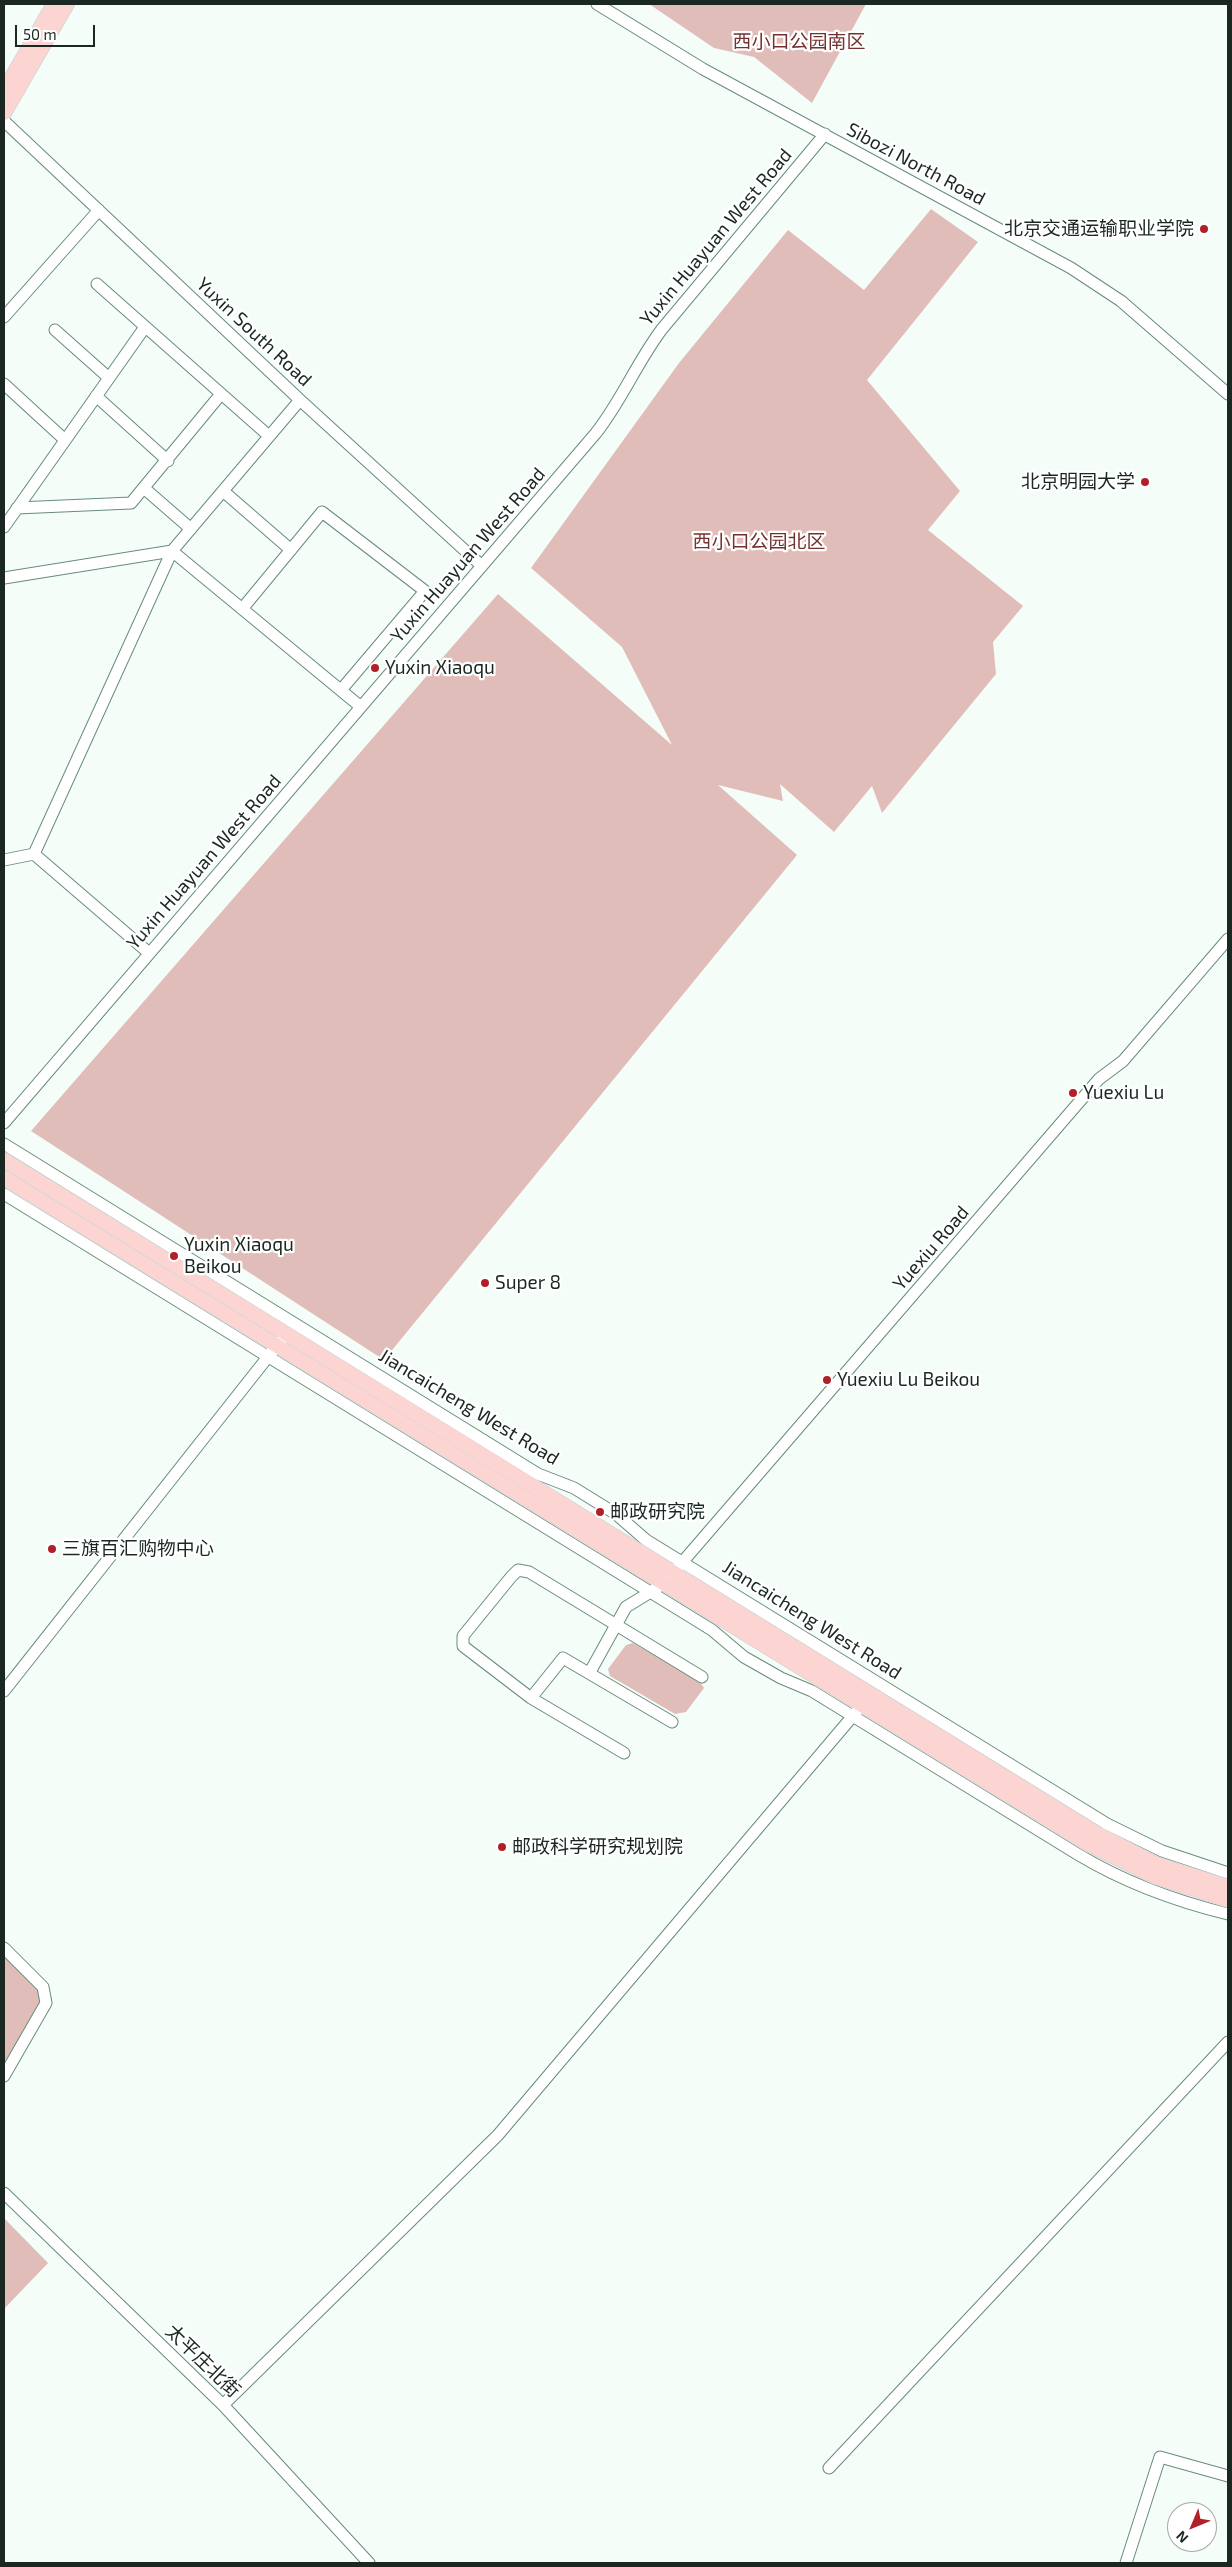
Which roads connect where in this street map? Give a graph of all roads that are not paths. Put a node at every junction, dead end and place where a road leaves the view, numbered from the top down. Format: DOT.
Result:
graph roads {
  1 [pos="54,4"];
  2 [pos="67,4"];
  3 [pos="597,4"];
  4 [pos="4,91"];
  5 [pos="4,113"];
  6 [pos="4,121"];
  7 [pos="824,134"];
  8 [pos="99,210"];
  9 [pos="97,284"];
  10 [pos="4,317"];
  11 [pos="145,327"];
  12 [pos="55,330"];
  13 [pos="109,378"];
  14 [pos="4,384"];
  15 [pos="221,394"];
  16 [pos="1228,394"];
  17 [pos="96,396"];
  18 [pos="300,400"];
  19 [pos="269,436"];
  20 [pos="65,440"];
  21 [pos="168,461"];
  22 [pos="145,489"];
  23 [pos="223,491"];
  24 [pos="17,508"];
  25 [pos="4,527"];
  26 [pos="191,529"];
  27 [pos="291,550"];
  28 [pos="172,551"];
  29 [pos="482,566"];
  30 [pos="5,575"];
  31 [pos="242,608"];
  32 [pos="341,690"];
  33 [pos="360,707"];
  34 [pos="34,854"];
  35 [pos="4,860"];
  36 [pos="1228,939"];
  37 [pos="149,953"];
  38 [pos="4,1123"];
  39 [pos="4,1144"];
  40 [pos="4,1160"];
  41 [pos="4,1178"];
  42 [pos="4,1194"];
  43 [pos="286,1334"];
  44 [pos="272,1351"];
  45 [pos="380,1376"];
  46 [pos="425,1420"];
  47 [pos="678,1568"];
  48 [pos="663,1583"];
  49 [pos="651,1592"];
  50 [pos="616,1626"];
  51 [pos="590,1672"];
  52 [pos="702,1677"];
  53 [pos="4,1691"];
  54 [pos="531,1698"];
  55 [pos="862,1705"];
  56 [pos="852,1716"];
  57 [pos="672,1722"];
  58 [pos="624,1753"];
  59 [pos="1228,1873"];
  60 [pos="1228,1887"];
  61 [pos="1228,1900"];
  62 [pos="1228,1914"];
  63 [pos="4,1948"];
  64 [pos="1228,2042"];
  65 [pos="4,2076"];
  66 [pos="4,2193"];
  67 [pos="223,2405"];
  68 [pos="829,2468"];
  69 [pos="1228,2476"];
  70 [pos="369,2563"];
  71 [pos="1126,2563"];
  1 -- 4 [label="main road"];
  2 -- 5 [label="main road"];
  3 -- 7 [label="street, Sibozi North Road"];
  6 -- 8 [label="street, Yuxin South Road"];
  7 -- 16 [label="street, Sibozi North Road"];
  7 -- 29 [label="street, Yuxin Huayuan West Road"];
  8 -- 10 [label="street"];
  8 -- 18 [label="street, Yuxin South Road"];
  9 -- 11 [label="street"];
  11 -- 13 [label="street"];
  11 -- 15 [label="street"];
  12 -- 13 [label="street"];
  13 -- 17 [label="street"];
  14 -- 20 [label="street"];
  15 -- 19 [label="street"];
  15 -- 21 [label="street"];
  17 -- 20 [label="street"];
  17 -- 21 [label="street"];
  18 -- 19 [label="street"];
  18 -- 29 [label="street, Yuxin South Road"];
  19 -- 23 [label="street"];
  20 -- 24 [label="street"];
  21 -- 22 [label="street"];
  22 -- 24 [label="street"];
  22 -- 26 [label="street"];
  23 -- 26 [label="street"];
  23 -- 27 [label="street"];
  24 -- 25 [label="street"];
  26 -- 28 [label="street"];
  27 -- 31 [label="street"];
  27 -- 32 [label="street"];
  28 -- 30 [label="street"];
  28 -- 31 [label="street"];
  28 -- 34 [label="street"];
  29 -- 33 [label="street, Yuxin Huayuan West Road"];
  31 -- 32 [label="street"];
  32 -- 33 [label="street"];
  33 -- 37 [label="street, Yuxin Huayuan West Road"];
  34 -- 35 [label="street"];
  34 -- 37 [label="street"];
  36 -- 47 [label="street, Yuexiu Road"];
  37 -- 38 [label="street, Yuxin Huayuan West Road"];
  39 -- 45 [label="street, Jiancaicheng West Road"];
  40 -- 43 [label="main road, Jiancaicheng West Road"];
  41 -- 44 [label="main road"];
  42 -- 44 [label="street"];
  43 -- 44 [label="street"];
  43 -- 46 [label="main road, Jiancaicheng West Road"];
  44 -- 48 [label="main road"];
  44 -- 49 [label="street"];
  44 -- 53 [label="street"];
  45 -- 46 [label="street"];
  45 -- 47 [label="street, Jiancaicheng West Road"];
  46 -- 47 [label="main road, Jiancaicheng West Road"];
  47 -- 48 [label="street, Yuexiu Road"];
  47 -- 59 [label="street, Jiancaicheng West Road"];
  47 -- 60 [label="main road, Jiancaicheng West Road"];
  48 -- 49 [label="street, Yuexiu Road"];
  48 -- 55 [label="main road"];
  49 -- 50 [label="street, Yuexiu Road"];
  49 -- 56 [label="street"];
  50 -- 51 [label="street, Yuexiu Road"];
  50 -- 52 [label="street"];
  50 -- 54 [label="street"];
  51 -- 54 [label="street"];
  51 -- 57 [label="street"];
  54 -- 58 [label="street"];
  55 -- 56 [label="street"];
  55 -- 61 [label="main road"];
  56 -- 62 [label="street"];
  56 -- 67 [label="street"];
  63 -- 65 [label="street"];
  64 -- 68 [label="street"];
  66 -- 67 [label="street, 太平庄北街"];
  67 -- 70 [label="street, 太平庄北街"];
  69 -- 71 [label="street"];
}
